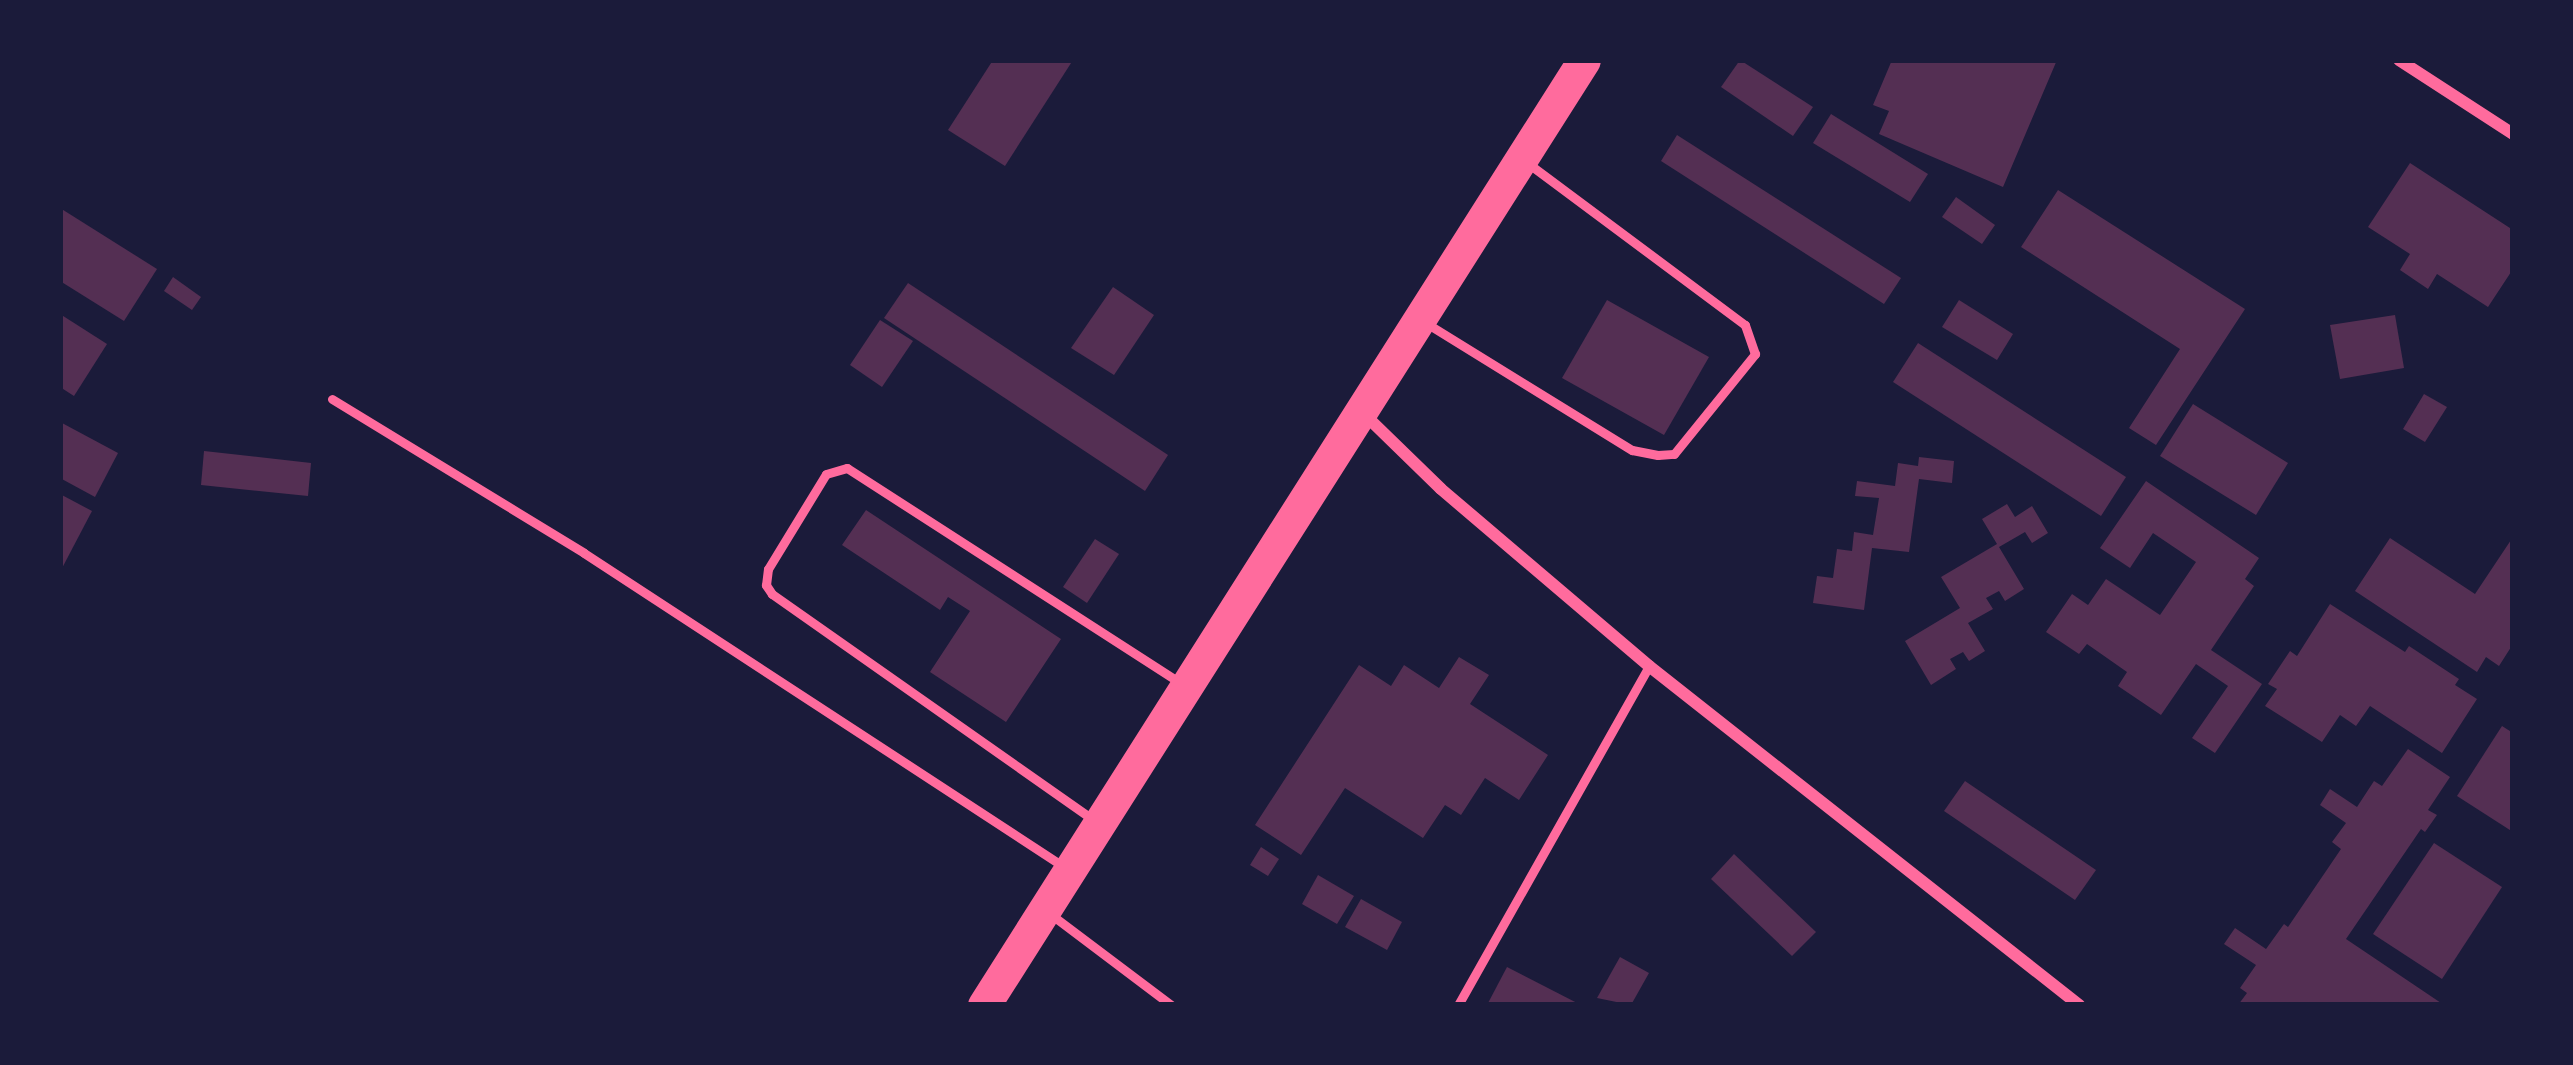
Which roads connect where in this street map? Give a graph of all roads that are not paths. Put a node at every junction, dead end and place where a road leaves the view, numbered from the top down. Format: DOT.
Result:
graph roads {
  1 [pos="1584,60"];
  2 [pos="2399,60"];
  3 [pos="2513,134"];
  4 [pos="1522,159"];
  5 [pos="1422,320"];
  6 [pos="332,399"];
  7 [pos="1363,413"];
  8 [pos="1649,667"];
  9 [pos="1188,688"];
  10 [pos="1100,824"];
  11 [pos="1070,871"];
  12 [pos="1045,910"];
  13 [pos="984,1005"];
  14 [pos="1171,1005"];
  15 [pos="1458,1005"];
  16 [pos="2079,1005"];
  1 -- 4 [label="highway"];
  2 -- 3 [label="street"];
  4 -- 5 [label="highway"];
  4 -- 5 [label="lane"];
  5 -- 7 [label="highway"];
  6 -- 11 [label="lane"];
  7 -- 8 [label="street"];
  7 -- 9 [label="highway"];
  8 -- 15 [label="lane"];
  8 -- 16 [label="street"];
  9 -- 10 [label="highway"];
  9 -- 10 [label="lane"];
  10 -- 11 [label="highway"];
  11 -- 12 [label="highway"];
  12 -- 13 [label="highway"];
  12 -- 14 [label="lane"];
}
